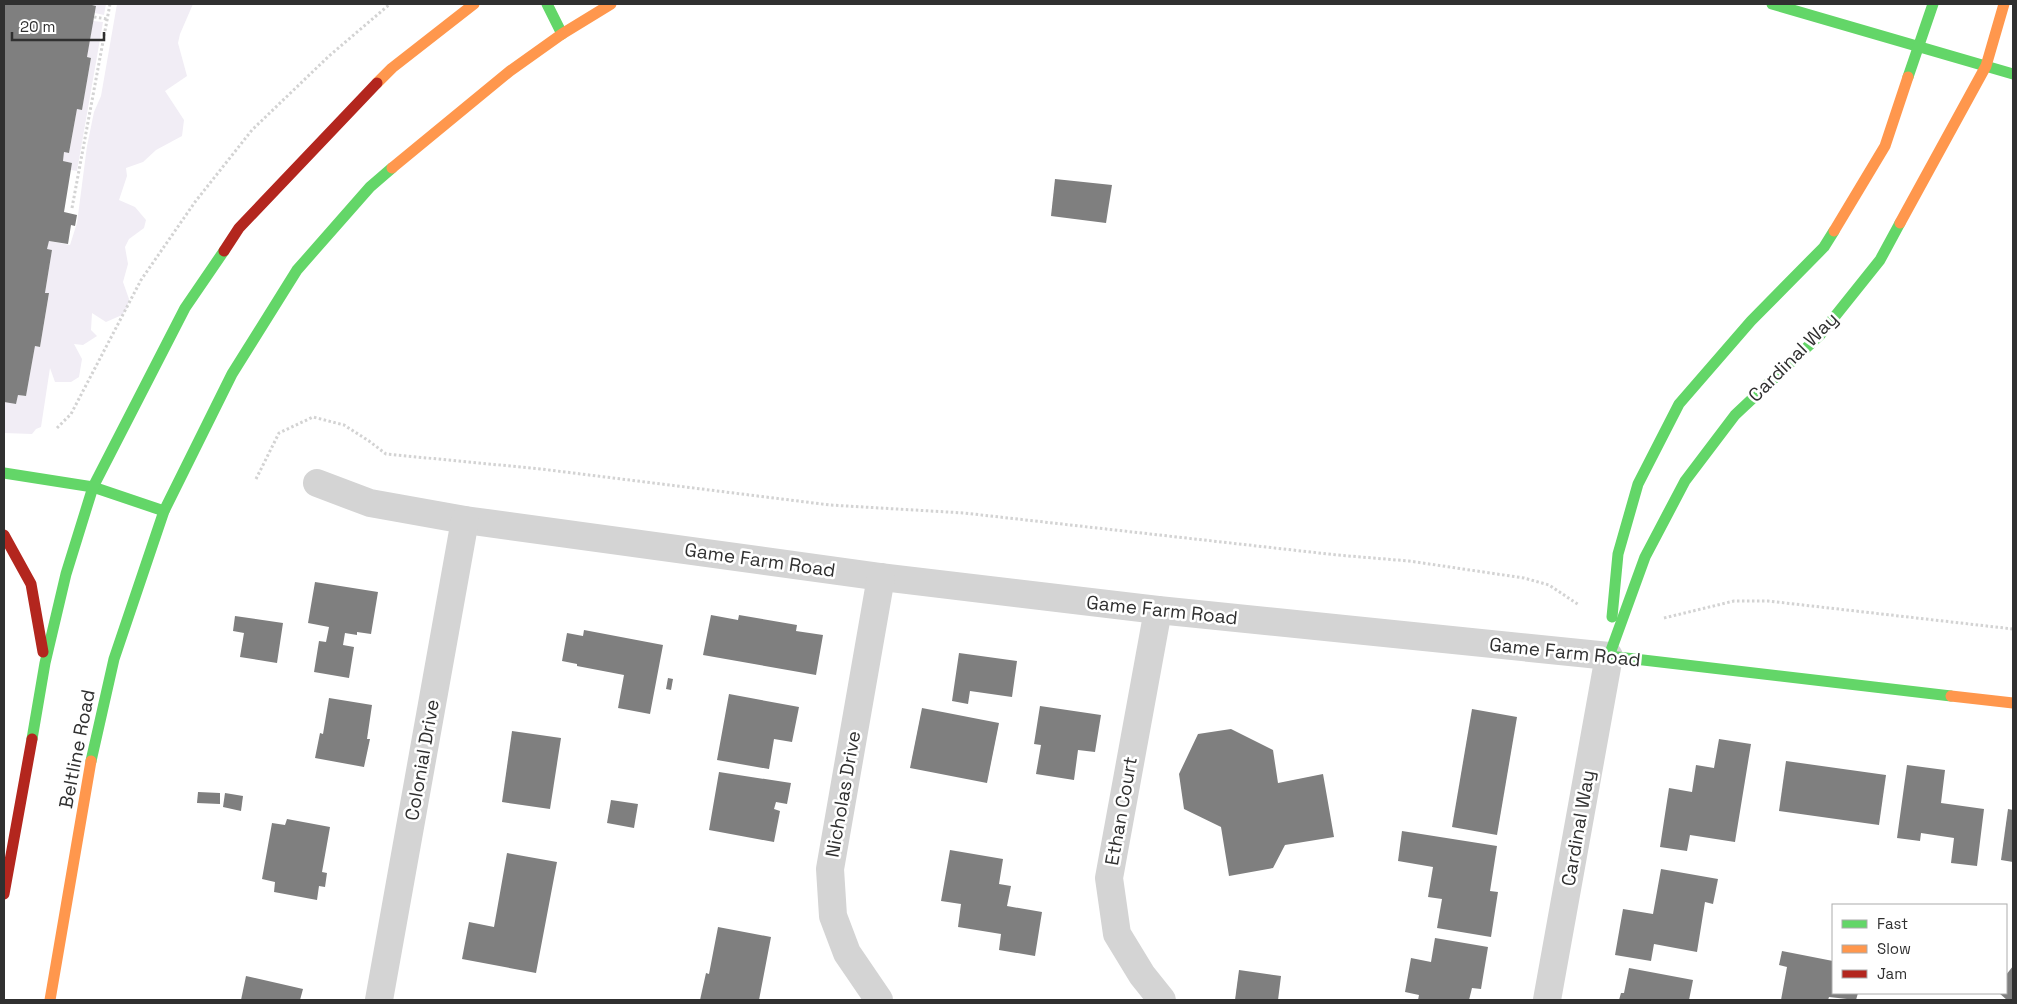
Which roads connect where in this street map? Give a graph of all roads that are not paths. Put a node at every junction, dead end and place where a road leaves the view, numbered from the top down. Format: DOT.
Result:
graph roads {
  1 [pos="474,4"];
  2 [pos="547,4"];
  3 [pos="612,4"];
  4 [pos="1772,4"];
  5 [pos="1933,4"];
  6 [pos="2004,4"];
  7 [pos="562,34"];
  8 [pos="1917,47"];
  9 [pos="1986,66"];
  10 [pos="2013,74"];
  11 [pos="4,473"];
  12 [pos="317,483"];
  13 [pos="93,487"];
  14 [pos="164,511"];
  15 [pos="465,520"];
  16 [pos="4,535"];
  17 [pos="881,577"];
  18 [pos="1158,610"];
  19 [pos="1609,656"];
  20 [pos="45,663"];
  21 [pos="2013,703"];
  22 [pos="4,894"];
  23 [pos="50,1000"];
  24 [pos="379,1000"];
  25 [pos="879,1000"];
  26 [pos="1162,1000"];
  27 [pos="1547,1000"];
  1 -- 13 [label="main road"];
  2 -- 7 [label="main road"];
  3 -- 7 [label="main road, Beltline Road"];
  4 -- 8 [label="main road"];
  5 -- 8 [label="main road, Cardinal Way"];
  6 -- 9 [label="main road, Cardinal Way"];
  7 -- 14 [label="main road, Beltline Road"];
  8 -- 9 [label="main road"];
  8 -- 19 [label="main road, Cardinal Way"];
  9 -- 10 [label="main road"];
  9 -- 19 [label="main road, Cardinal Way"];
  11 -- 13 [label="main road"];
  12 -- 15 [label="street, Game Farm Road"];
  13 -- 14 [label="main road"];
  13 -- 20 [label="main road"];
  14 -- 23 [label="main road, Beltline Road"];
  15 -- 17 [label="street, Game Farm Road"];
  15 -- 24 [label="street, Colonial Drive"];
  16 -- 20 [label="main road"];
  17 -- 18 [label="street, Game Farm Road"];
  17 -- 25 [label="street, Nicholas Drive"];
  18 -- 19 [label="street, Game Farm Road"];
  18 -- 26 [label="street, Ethan Court"];
  19 -- 21 [label="main road, Game Farm Road"];
  19 -- 27 [label="street, Cardinal Way"];
  20 -- 22 [label="main road"];
}
